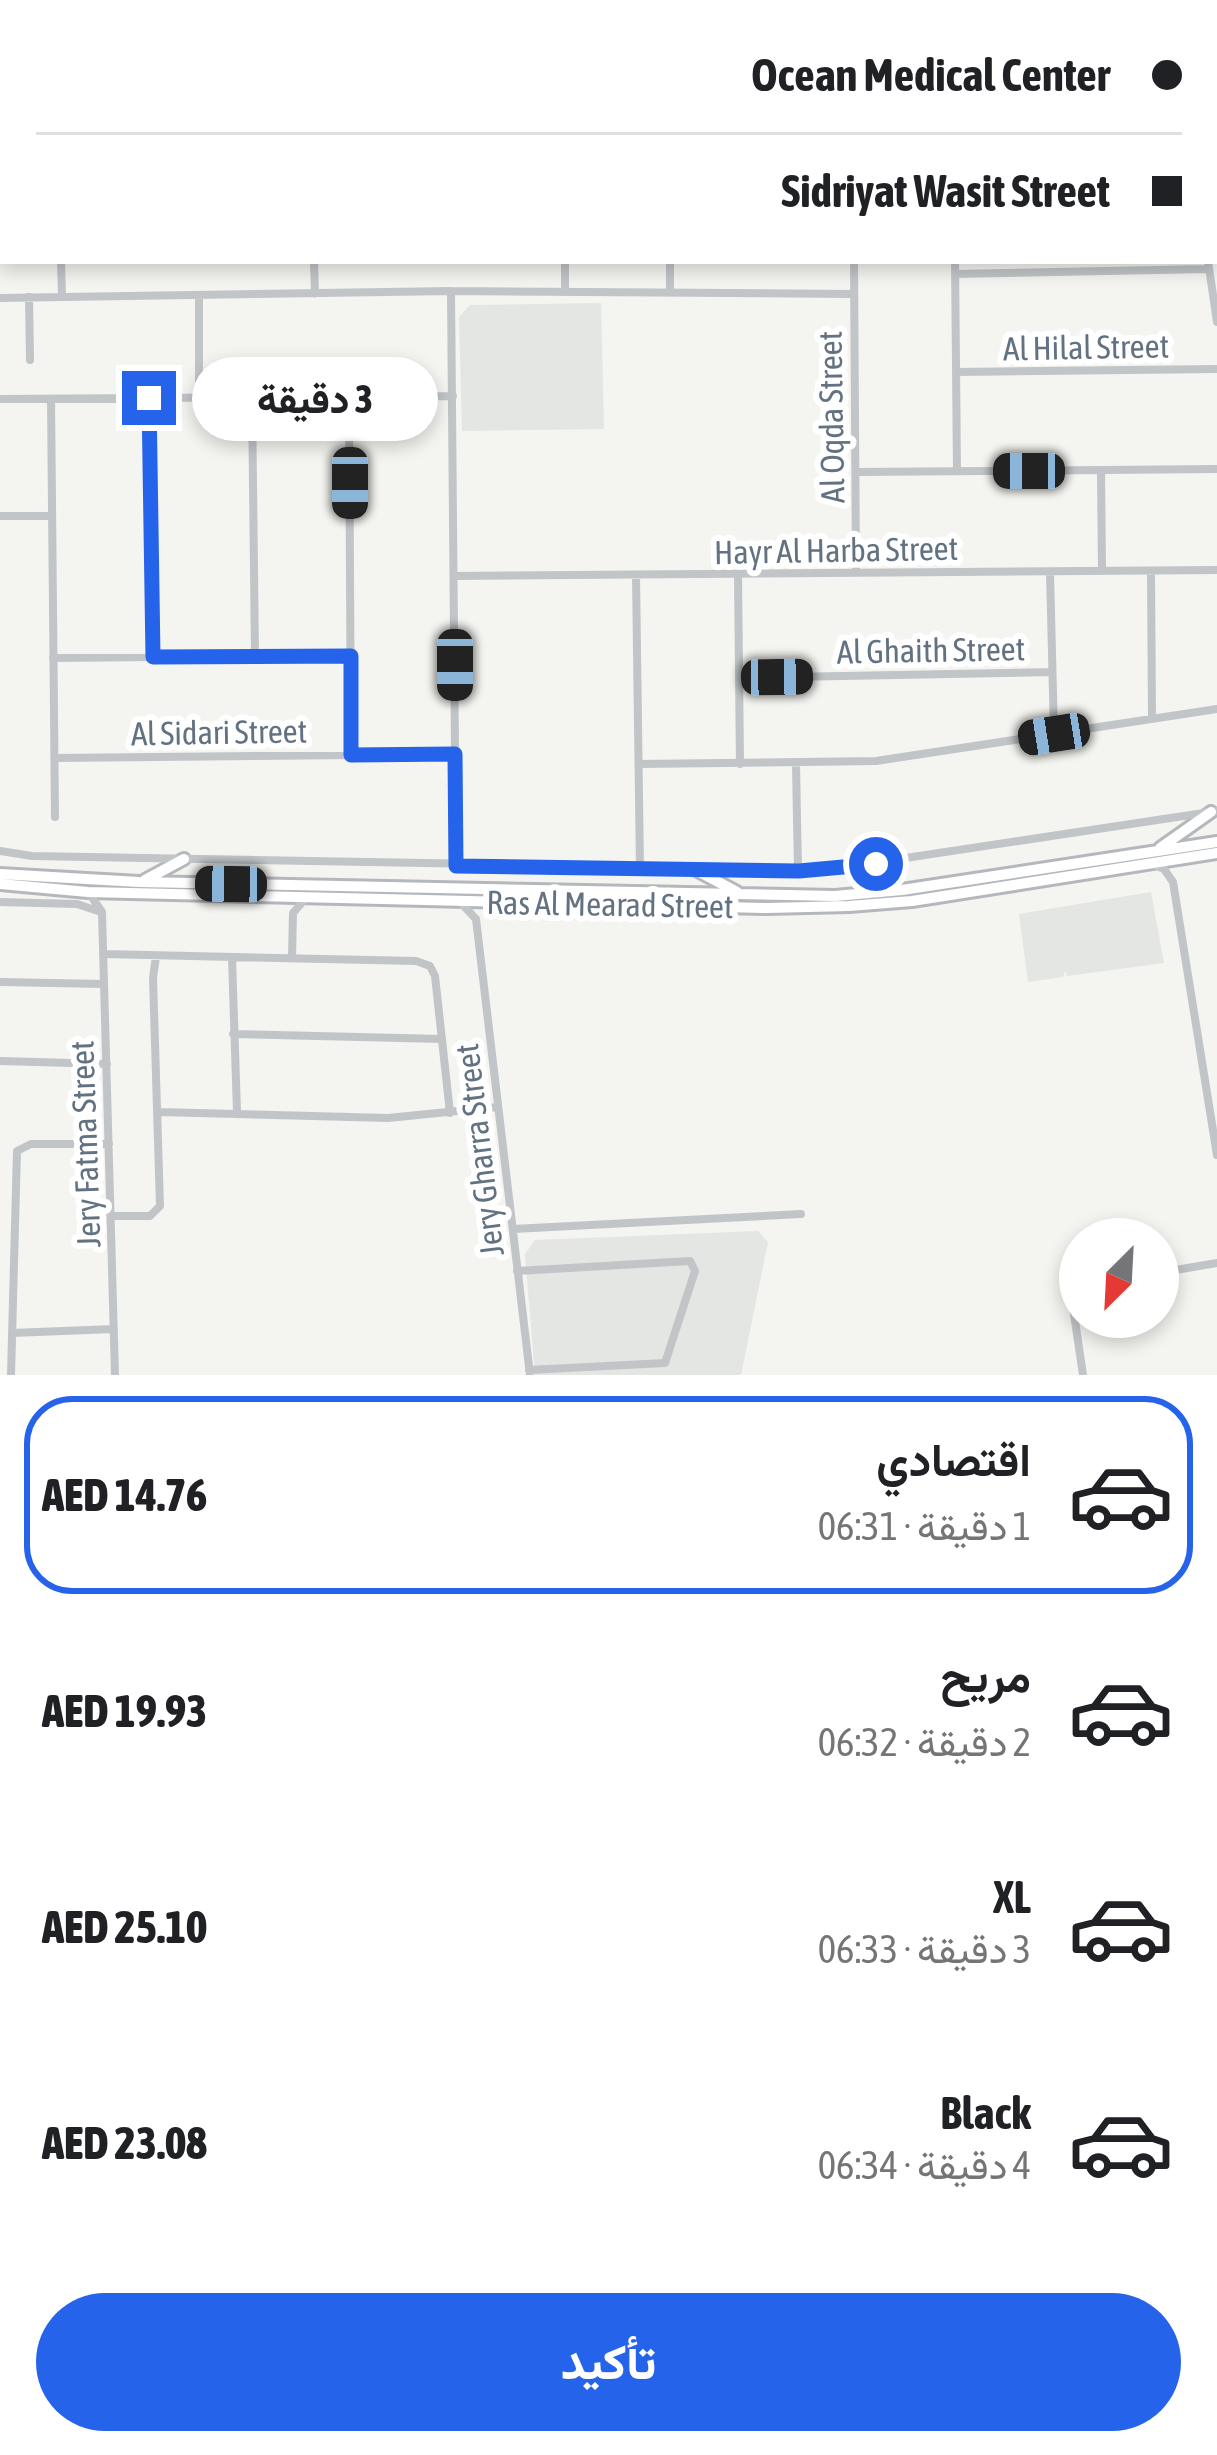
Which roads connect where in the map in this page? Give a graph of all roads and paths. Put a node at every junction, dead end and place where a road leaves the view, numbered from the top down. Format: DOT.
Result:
graph roads {
  1 [pos="61,264"];
  2 [pos="314,264"];
  3 [pos="565,264"];
  4 [pos="670,264"];
  5 [pos="854,264"];
  6 [pos="955,264"];
  7 [pos="1209,265"];
  8 [pos="955,274"];
  9 [pos="670,291"];
  10 [pos="451,292"];
  11 [pos="565,292"];
  12 [pos="315,294"];
  13 [pos="854,294"];
  14 [pos="62,296"];
  15 [pos="199,296"];
  16 [pos="29,297"];
  17 [pos="0,298"];
  18 [pos="1217,322"];
  19 [pos="30,359"];
  20 [pos="1217,369"];
  21 [pos="956,372"];
  22 [pos="453,396"];
  23 [pos="252,397"];
  24 [pos="349,397"];
  25 [pos="149,398"];
  26 [pos="199,398"];
  27 [pos="0,399"];
  28 [pos="51,399"];
  29 [pos="1217,469"];
  30 [pos="957,471"];
  31 [pos="1101,471"];
  32 [pos="856,472"];
  33 [pos="0,516"];
  34 [pos="52,516"];
  35 [pos="1217,570"];
  36 [pos="1102,571"];
  37 [pos="1151,571"];
  38 [pos="1051,572"];
  39 [pos="856,573"];
  40 [pos="738,575"];
  41 [pos="455,576"];
  42 [pos="636,576"];
  43 [pos="255,656"];
  44 [pos="351,656"];
  45 [pos="153,657"];
  46 [pos="53,658"];
  47 [pos="1052,672"];
  48 [pos="739,678"];
  49 [pos="1217,709"];
  50 [pos="1153,718"];
  51 [pos="1054,734"];
  52 [pos="455,754"];
  53 [pos="351,755"];
  54 [pos="55,758"];
  55 [pos="639,764"];
  56 [pos="740,764"];
  57 [pos="796,764"];
  58 [pos="1214,811"];
  59 [pos="55,817"];
  60 [pos="1217,842"];
  61 [pos="0,851"];
  62 [pos="1217,853"];
  63 [pos="1151,857"];
  64 [pos="1186,857"];
  65 [pos="184,860"];
  66 [pos="456,866"];
  67 [pos="640,870"];
  68 [pos="696,871"];
  69 [pos="799,871"];
  70 [pos="0,874"];
  71 [pos="139,882"];
  72 [pos="1173,882"];
  73 [pos="0,884"];
  74 [pos="88,892"];
  75 [pos="118,893"];
  76 [pos="746,895"];
  77 [pos="276,896"];
  78 [pos="308,897"];
  79 [pos="459,901"];
  80 [pos="0,902"];
  81 [pos="492,902"];
  82 [pos="102,912"];
  83 [pos="293,913"];
  84 [pos="476,919"];
  85 [pos="103,954"];
  86 [pos="156,956"];
  87 [pos="232,957"];
  88 [pos="292,958"];
  89 [pos="0,982"];
  90 [pos="104,984"];
  91 [pos="233,1034"];
  92 [pos="442,1039"];
  93 [pos="0,1061"];
  94 [pos="107,1064"];
  95 [pos="497,1107"];
  96 [pos="158,1112"];
  97 [pos="237,1112"];
  98 [pos="451,1113"];
  99 [pos="109,1144"];
  100 [pos="1217,1155"];
  101 [pos="801,1214"];
  102 [pos="111,1216"];
  103 [pos="513,1229"];
  104 [pos="1217,1263"];
  105 [pos="1179,1269"];
  106 [pos="517,1270"];
  107 [pos="114,1329"];
  108 [pos="12,1333"];
  109 [pos="1080,1338"];
  110 [pos="530,1372"];
  111 [pos="11,1375"];
  112 [pos="115,1375"];
  113 [pos="1083,1375"];
  1 -- 14 [label="street"];
  2 -- 12 [label="street"];
  3 -- 11 [label="street"];
  4 -- 9 [label="street"];
  5 -- 13 [label="street, Al Oqda Street"];
  6 -- 8 [label="street"];
  7 -- 8 [label="street"];
  7 -- 18 [label="street"];
  8 -- 21 [label="street"];
  9 -- 11 [label="street"];
  9 -- 13 [label="street"];
  10 -- 11 [label="street"];
  10 -- 12 [label="street"];
  10 -- 22 [label="street"];
  12 -- 15 [label="street"];
  13 -- 32 [label="street, Al Oqda Street"];
  14 -- 15 [label="street"];
  14 -- 16 [label="street"];
  15 -- 26 [label="street"];
  16 -- 17 [label="street"];
  16 -- 19 [label="street"];
  20 -- 21 [label="street, Al Hilal Street"];
  21 -- 30 [label="street"];
  22 -- 24 [label="street"];
  22 -- 41 [label="street"];
  23 -- 24 [label="street"];
  23 -- 26 [label="street"];
  23 -- 43 [label="street"];
  24 -- 44 [label="street"];
  25 -- 26 [label="street"];
  25 -- 28 [label="street"];
  25 -- 45 [label="street"];
  27 -- 28 [label="street"];
  28 -- 34 [label="street"];
  29 -- 31 [label="street"];
  30 -- 31 [label="street"];
  30 -- 32 [label="street"];
  31 -- 36 [label="street"];
  32 -- 39 [label="street, Al Oqda Street"];
  33 -- 34 [label="street"];
  34 -- 46 [label="street"];
  35 -- 37 [label="street, Hayr Al Harba Street"];
  36 -- 37 [label="street, Hayr Al Harba Street"];
  36 -- 38 [label="street, Hayr Al Harba Street"];
  37 -- 50 [label="street"];
  38 -- 39 [label="street, Hayr Al Harba Street"];
  38 -- 47 [label="street"];
  39 -- 40 [label="street, Hayr Al Harba Street"];
  40 -- 42 [label="street, Hayr Al Harba Street"];
  40 -- 48 [label="street"];
  41 -- 42 [label="street, Hayr Al Harba Street"];
  41 -- 52 [label="street"];
  42 -- 55 [label="street"];
  43 -- 44 [label="street"];
  43 -- 45 [label="street"];
  44 -- 53 [label="street"];
  45 -- 46 [label="street"];
  46 -- 54 [label="street"];
  47 -- 48 [label="street, Al Ghaith Street"];
  47 -- 51 [label="street"];
  48 -- 56 [label="street"];
  49 -- 50 [label="street"];
  50 -- 51 [label="street"];
  51 -- 57 [label="street"];
  52 -- 53 [label="street, Al Sidari Street"];
  52 -- 66 [label="street"];
  53 -- 54 [label="street, Al Sidari Street"];
  54 -- 59 [label="street"];
  55 -- 56 [label="street"];
  55 -- 67 [label="street"];
  56 -- 57 [label="street"];
  57 -- 69 [label="street"];
  58 -- 63 [label="street"];
  58 -- 69 [label="street, Ras Al Mearad Street"];
  60 -- 63 [label="street, Ras Al Mearad Street"];
  61 -- 65 [label="street, Ras Al Mearad Street"];
  62 -- 64 [label="street, Ras Al Mearad Street"];
  63 -- 64 [label="street, Ras Al Mearad Street"];
  63 -- 72 [label="street"];
  63 -- 76 [label="street, Ras Al Mearad Street"];
  63 -- 81 [label="street, Ras Al Mearad Street"];
  64 -- 72 [label="street"];
  65 -- 66 [label="street, Ras Al Mearad Street"];
  65 -- 71 [label="street"];
  66 -- 67 [label="street, Ras Al Mearad Street"];
  67 -- 68 [label="street, Ras Al Mearad Street"];
  68 -- 69 [label="street, Ras Al Mearad Street"];
  68 -- 76 [label="street"];
  70 -- 71 [label="street, Ras Al Mearad Street"];
  71 -- 76 [label="street, Ras Al Mearad Street"];
  72 -- 100 [label="street"];
  73 -- 74 [label="street, Ras Al Mearad Street"];
  74 -- 75 [label="street, Ras Al Mearad Street"];
  74 -- 82 [label="street"];
  75 -- 77 [label="street, Ras Al Mearad Street"];
  75 -- 82 [label="street"];
  77 -- 78 [label="street, Ras Al Mearad Street"];
  77 -- 83 [label="street"];
  78 -- 79 [label="street, Ras Al Mearad Street"];
  78 -- 83 [label="street"];
  79 -- 81 [label="street, Ras Al Mearad Street"];
  79 -- 84 [label="street"];
  80 -- 82 [label="street"];
  81 -- 84 [label="street"];
  82 -- 85 [label="street, Jery Fatma Street"];
  83 -- 88 [label="street"];
  84 -- 95 [label="street, Jery Gharra Street"];
  85 -- 86 [label="street"];
  85 -- 90 [label="street, Jery Fatma Street"];
  86 -- 87 [label="street"];
  86 -- 96 [label="street"];
  87 -- 88 [label="street"];
  87 -- 91 [label="street"];
  88 -- 92 [label="street"];
  89 -- 90 [label="street"];
  90 -- 94 [label="street, Jery Fatma Street"];
  91 -- 92 [label="street"];
  91 -- 97 [label="street"];
  92 -- 98 [label="street"];
  93 -- 94 [label="street"];
  94 -- 99 [label="street, Jery Fatma Street"];
  95 -- 98 [label="street"];
  95 -- 103 [label="street, Jery Gharra Street"];
  96 -- 97 [label="street"];
  96 -- 102 [label="street"];
  97 -- 98 [label="street"];
  99 -- 102 [label="street, Jery Fatma Street"];
  99 -- 108 [label="street"];
  101 -- 103 [label="street"];
  102 -- 107 [label="street, Jery Fatma Street"];
  103 -- 106 [label="street, Jery Gharra Street"];
  104 -- 105 [label="street"];
  106 -- 110 [label="street, Jery Gharra Street"];
  106 -- 110 [label="street"];
  107 -- 108 [label="street"];
  107 -- 112 [label="street, Jery Fatma Street"];
  108 -- 111 [label="street"];
  109 -- 113 [label="street"];
}
